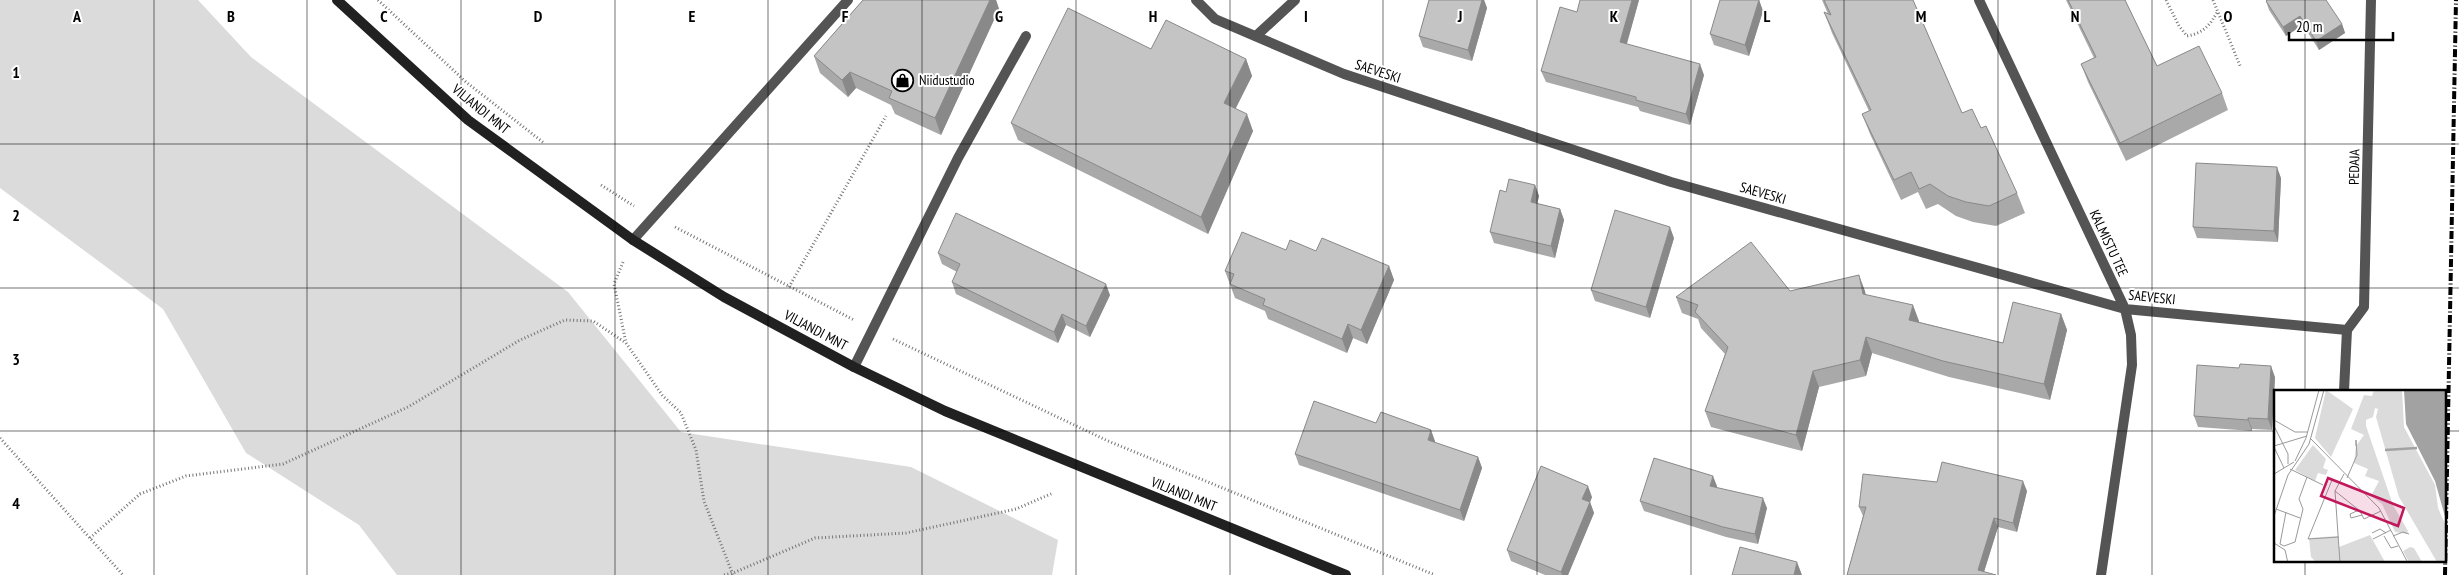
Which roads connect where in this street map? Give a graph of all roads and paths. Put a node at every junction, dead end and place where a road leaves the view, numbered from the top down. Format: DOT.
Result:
graph roads {
  1 [pos="337,0"];
  2 [pos="848,0"];
  3 [pos="1196,0"];
  4 [pos="1295,0"];
  5 [pos="1979,0"];
  6 [pos="2166,0"];
  7 [pos="2172,0"];
  8 [pos="2213,0"];
  9 [pos="2370,0"];
  10 [pos="2169,5"];
  11 [pos="2218,11"];
  12 [pos="1026,36"];
  13 [pos="1256,36"];
  14 [pos="2241,68"];
  15 [pos="886,116"];
  16 [pos="633,240"];
  17 [pos="788,287"];
  18 [pos="2126,309"];
  19 [pos="2347,330"];
  20 [pos="626,344"];
  21 [pos="854,367"];
  22 [pos="2344,390"];
  23 [pos="0,438"];
  24 [pos="1053,493"];
  25 [pos="90,538"];
  26 [pos="733,574"];
  27 [pos="123,575"];
  28 [pos="724,575"];
  29 [pos="1346,575"];
  30 [pos="2101,575"];
  1 -- 16 [label="main road, VILJANDI MNT"];
  2 -- 16 [label="street"];
  3 -- 13 [label="street, SAEVESKI"];
  4 -- 13 [label="street"];
  5 -- 18 [label="street, KALMISTU TEE"];
  6 -- 10 [label="path"];
  7 -- 10 [label="path"];
  8 -- 11 [label="path"];
  9 -- 19 [label="street, PEDAJA"];
  10 -- 11 [label="path"];
  11 -- 14 [label="path"];
  12 -- 21 [label="street"];
  13 -- 18 [label="street, SAEVESKI"];
  15 -- 17 [label="path"];
  16 -- 20 [label="path"];
  16 -- 21 [label="main road, VILJANDI MNT"];
  18 -- 19 [label="street, SAEVESKI"];
  18 -- 30 [label="street, KALMISTU TEE"];
  19 -- 22 [label="street"];
  20 -- 25 [label="path"];
  20 -- 26 [label="path"];
  21 -- 29 [label="main road, VILJANDI MNT"];
  23 -- 25 [label="path"];
  24 -- 26 [label="path"];
  25 -- 27 [label="path"];
  26 -- 28 [label="path"];
}
